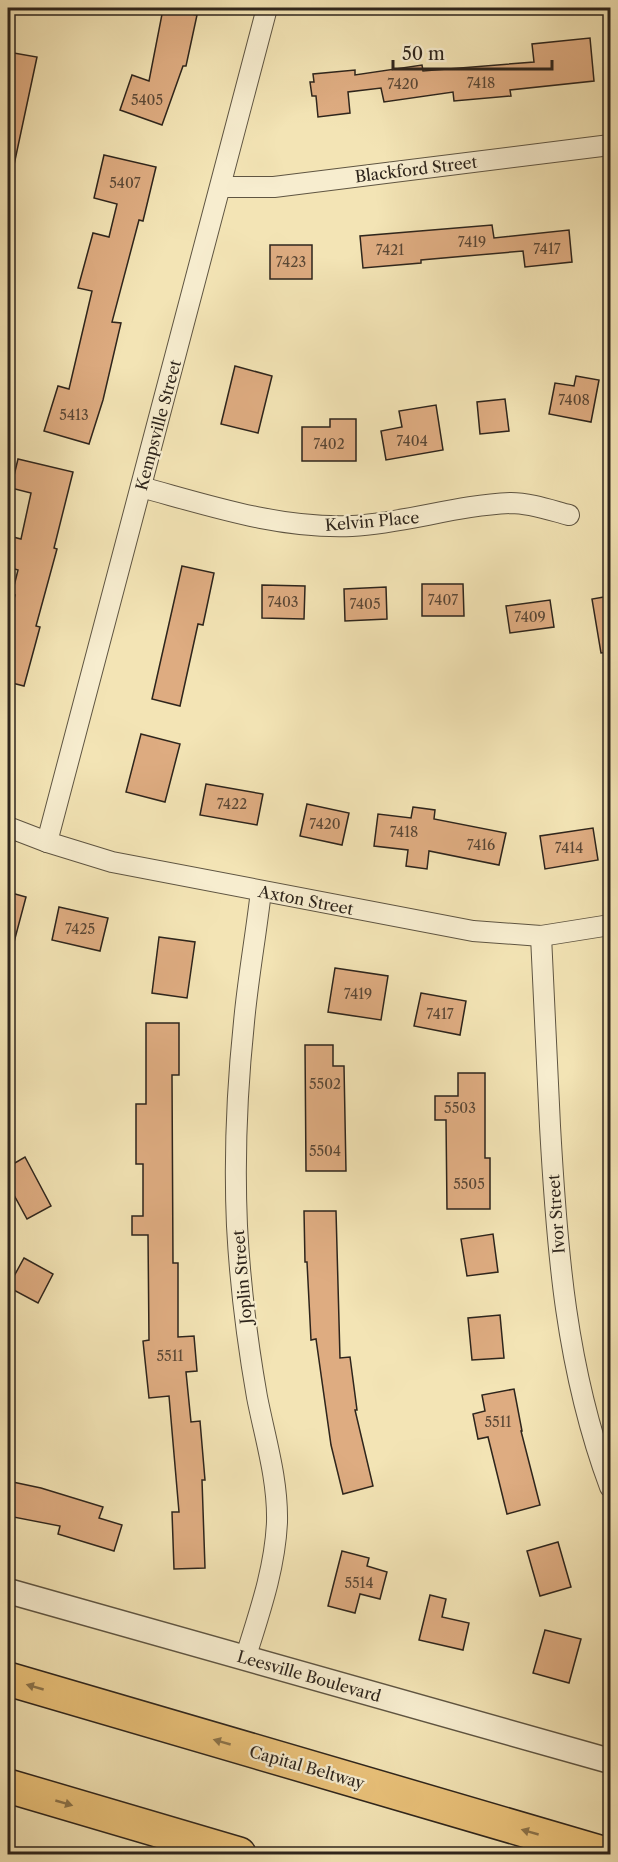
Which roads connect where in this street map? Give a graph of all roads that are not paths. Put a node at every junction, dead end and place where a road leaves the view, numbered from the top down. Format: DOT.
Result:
graph roads {
  1 [pos="267,8"];
  2 [pos="610,145"];
  3 [pos="220,187"];
  4 [pos="141,487"];
  5 [pos="569,515"];
  6 [pos="8,827"];
  7 [pos="47,842"];
  8 [pos="261,891"];
  9 [pos="610,925"];
  10 [pos="541,936"];
  11 [pos="610,1487"];
  12 [pos="8,1591"];
  13 [pos="245,1659"];
  14 [pos="8,1679"];
  15 [pos="610,1761"];
  16 [pos="8,1786"];
  17 [pos="240,1854"];
  18 [pos="606,1854"];
  1 -- 3 [label="street, Kempsville Street"];
  2 -- 3 [label="street, Blackford Street"];
  3 -- 4 [label="street, Kempsville Street"];
  4 -- 5 [label="street, Kelvin Place"];
  4 -- 7 [label="street, Kempsville Street"];
  6 -- 7 [label="street, Axton Street"];
  7 -- 8 [label="street, Axton Street"];
  8 -- 10 [label="street, Axton Street"];
  8 -- 13 [label="street, Joplin Street"];
  9 -- 10 [label="street, Axton Street"];
  10 -- 11 [label="street, Ivor Street"];
  12 -- 13 [label="street, Leesville Boulevard"];
  13 -- 15 [label="street, Leesville Boulevard"];
  18 -- 14 [label="highway, Capital Beltway, one-way"];
  16 -- 17 [label="highway, one-way"];
}
